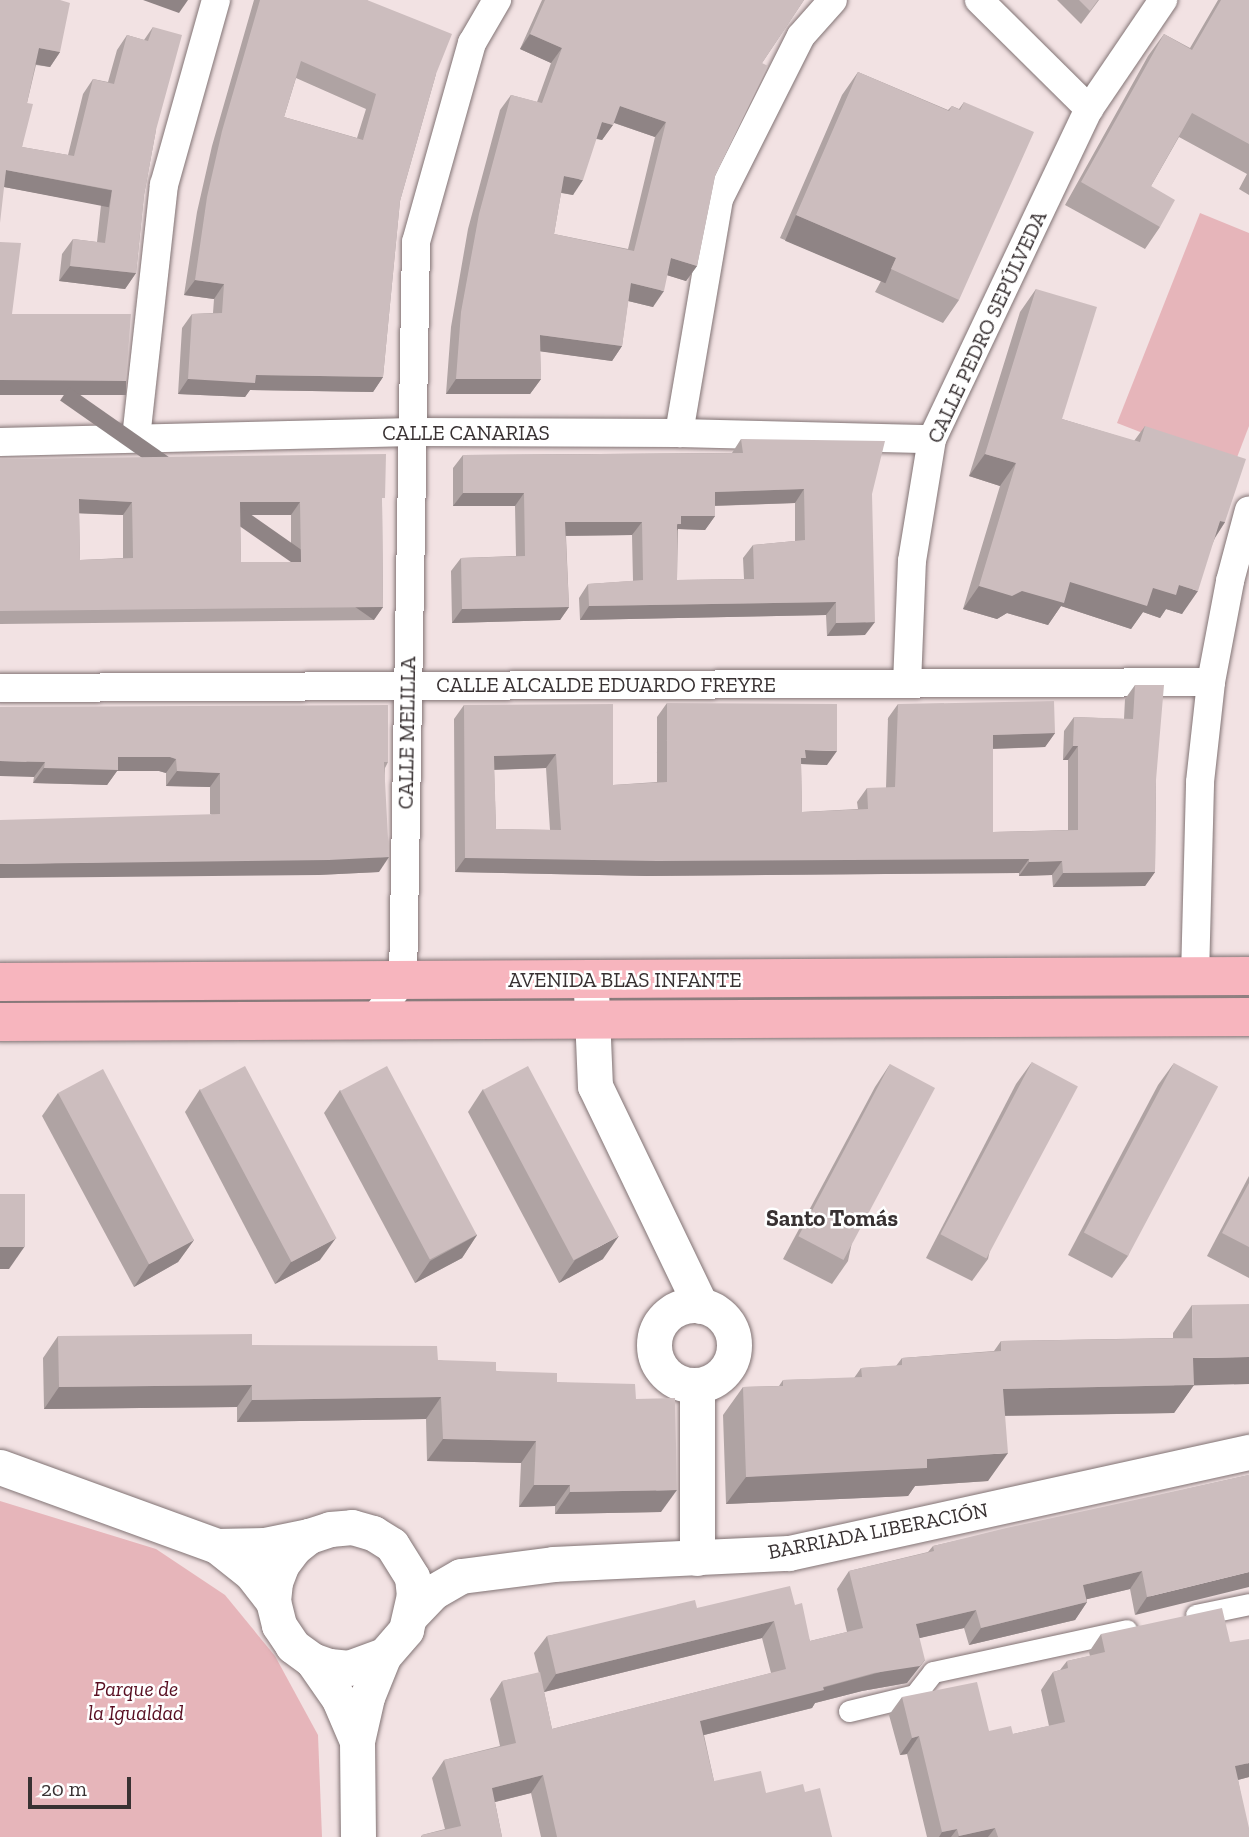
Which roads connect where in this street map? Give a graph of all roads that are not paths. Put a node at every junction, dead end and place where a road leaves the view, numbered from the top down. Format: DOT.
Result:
graph roads {
  1 [pos="216,0"];
  2 [pos="497,0"];
  3 [pos="833,0"];
  4 [pos="979,0"];
  5 [pos="1163,0"];
  6 [pos="1090,109"];
  7 [pos="413,432"];
  8 [pos="679,433"];
  9 [pos="136,438"];
  10 [pos="932,439"];
  11 [pos="0,442"];
  12 [pos="1249,510"];
  13 [pos="1211,682"];
  14 [pos="907,684"];
  15 [pos="407,685"];
  16 [pos="0,688"];
  17 [pos="1249,975"];
  18 [pos="1195,976"];
  19 [pos="591,980"];
  20 [pos="403,981"];
  21 [pos="0,982"];
  22 [pos="1249,1017"];
  23 [pos="592,1020"];
  24 [pos="0,1022"];
  25 [pos="371,1022"];
  26 [pos="701,1306"];
  27 [pos="697,1385"];
  28 [pos="1249,1451"];
  29 [pos="0,1467"];
  30 [pos="309,1536"];
  31 [pos="217,1545"];
  32 [pos="392,1545"];
  33 [pos="698,1558"];
  34 [pos="461,1576"];
  35 [pos="273,1601"];
  36 [pos="1249,1604"];
  37 [pos="412,1614"];
  38 [pos="1170,1621"];
  39 [pos="1144,1627"];
  40 [pos="384,1655"];
  41 [pos="312,1660"];
  42 [pos="849,1711"];
  43 [pos="357,1741"];
  44 [pos="358,1837"];
  1 -- 9 [label="street"];
  2 -- 7 [label="street, CALLE MELILLA"];
  3 -- 8 [label="street"];
  4 -- 6 [label="street"];
  5 -- 6 [label="street, CALLE PEDRO SEPÚLVEDA"];
  6 -- 10 [label="street, CALLE PEDRO SEPÚLVEDA"];
  7 -- 8 [label="street, CALLE CANARIAS"];
  7 -- 9 [label="street, CALLE CANARIAS"];
  7 -- 15 [label="street, CALLE MELILLA"];
  8 -- 10 [label="street, CALLE CANARIAS"];
  9 -- 11 [label="street, CALLE CANARIAS"];
  10 -- 14 [label="street, CALLE PEDRO SEPÚLVEDA"];
  12 -- 13 [label="street"];
  13 -- 14 [label="street, CALLE ALCALDE EDUARDO FREYRE"];
  13 -- 18 [label="street"];
  14 -- 15 [label="street, CALLE ALCALDE EDUARDO FREYRE"];
  15 -- 16 [label="street, CALLE ALCALDE EDUARDO FREYRE"];
  15 -- 20 [label="street, CALLE MELILLA"];
  17 -- 18 [label="main road, AVENIDA BLAS INFANTE"];
  18 -- 19 [label="main road, AVENIDA BLAS INFANTE"];
  19 -- 20 [label="main road, AVENIDA BLAS INFANTE"];
  19 -- 23 [label="street"];
  20 -- 21 [label="main road, AVENIDA BLAS INFANTE"];
  20 -- 25 [label="street"];
  22 -- 23 [label="main road, AVENIDA BLAS INFANTE"];
  23 -- 25 [label="main road, AVENIDA BLAS INFANTE"];
  23 -- 26 [label="street"];
  24 -- 25 [label="main road, AVENIDA BLAS INFANTE"];
  26 -- 27 [label="street"];
  26 -- 27 [label="street"];
  27 -- 33 [label="street"];
  28 -- 33 [label="street, BARRIADA LIBERACIÓN"];
  29 -- 31 [label="street"];
  30 -- 31 [label="street"];
  30 -- 32 [label="street"];
  30 -- 35 [label="street"];
  31 -- 35 [label="street"];
  32 -- 34 [label="street, BARRIADA LIBERACIÓN"];
  32 -- 37 [label="street"];
  33 -- 34 [label="street, BARRIADA LIBERACIÓN"];
  34 -- 37 [label="street, BARRIADA LIBERACIÓN"];
  35 -- 41 [label="street"];
  36 -- 38 [label="street"];
  37 -- 40 [label="street"];
  39 -- 42 [label="street"];
  40 -- 41 [label="street"];
  40 -- 43 [label="street"];
  41 -- 43 [label="street"];
  43 -- 44 [label="street"];
}
